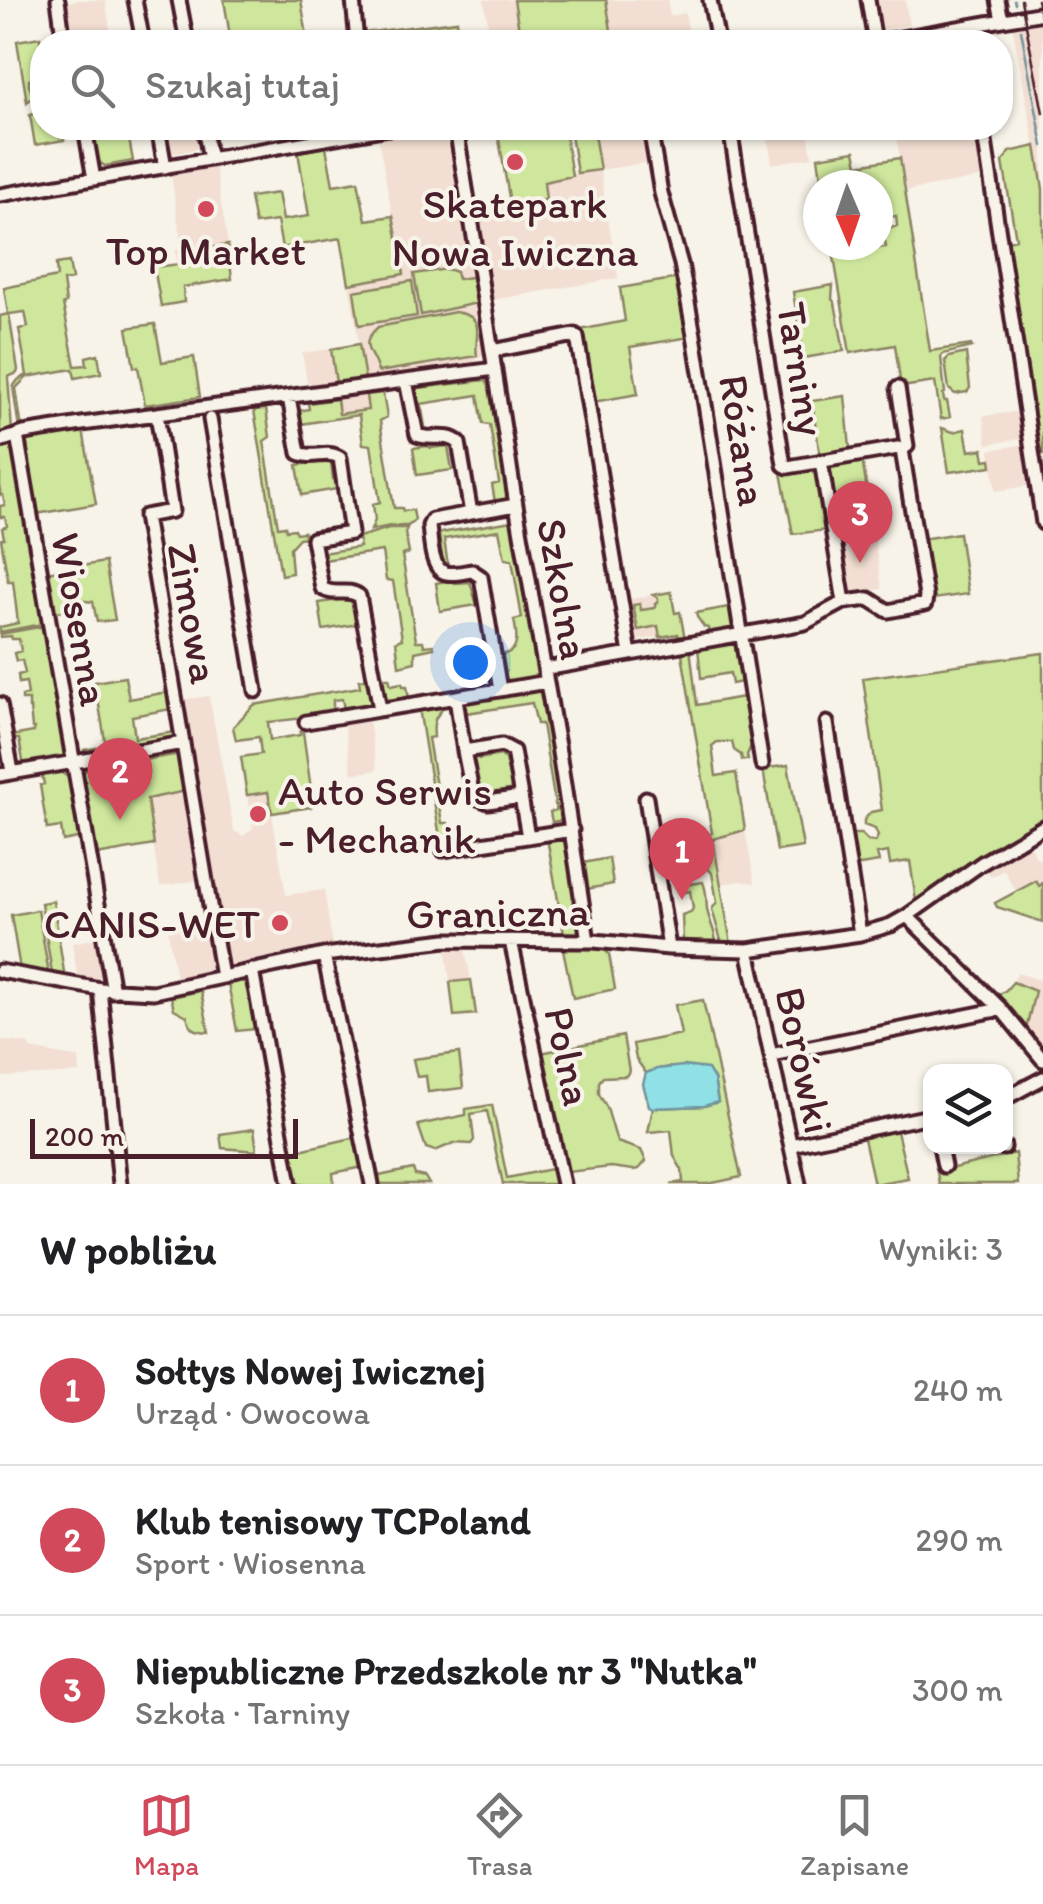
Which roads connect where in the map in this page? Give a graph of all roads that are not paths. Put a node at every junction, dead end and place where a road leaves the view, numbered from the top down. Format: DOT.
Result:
graph roads {
  1 [pos="58,0"];
  2 [pos="136,0"];
  3 [pos="179,0"];
  4 [pos="352,0"];
  5 [pos="710,0"];
  6 [pos="868,0"];
  7 [pos="998,0"];
  8 [pos="1043,13"];
  9 [pos="1002,20"];
  10 [pos="969,26"];
  11 [pos="62,30"];
  12 [pos="141,30"];
  13 [pos="185,30"];
  14 [pos="356,30"];
  15 [pos="716,30"];
  16 [pos="874,30"];
  17 [pos="946,30"];
  18 [pos="970,30"];
  19 [pos="87,140"];
  20 [pos="160,140"];
  21 [pos="206,140"];
  22 [pos="311,140"];
  23 [pos="458,140"];
  24 [pos="652,140"];
  25 [pos="732,140"];
  26 [pos="985,140"];
  27 [pos="210,158"];
  28 [pos="165,166"];
  29 [pos="94,178"];
  30 [pos="0,194"];
  31 [pos="492,351"];
  32 [pos="495,369"];
  33 [pos="406,381"];
  34 [pos="898,388"];
  35 [pos="290,396"];
  36 [pos="157,414"];
  37 [pos="210,419"];
  38 [pos="17,435"];
  39 [pos="0,441"];
  40 [pos="902,450"];
  41 [pos="821,461"];
  42 [pos="516,506"];
  43 [pos="471,513"];
  44 [pos="1043,523"];
  45 [pos="844,602"];
  46 [pos="742,634"];
  47 [pos="630,654"];
  48 [pos="546,676"];
  49 [pos="500,690"];
  50 [pos="256,691"];
  51 [pos="456,698"];
  52 [pos="0,704"];
  53 [pos="380,709"];
  54 [pos="306,722"];
  55 [pos="827,723"];
  56 [pos="183,743"];
  57 [pos="464,751"];
  58 [pos="72,762"];
  59 [pos="762,764"];
  60 [pos="6,774"];
  61 [pos="521,797"];
  62 [pos="646,798"];
  63 [pos="1043,827"];
  64 [pos="572,830"];
  65 [pos="528,837"];
  66 [pos="444,850"];
  67 [pos="907,916"];
  68 [pos="860,934"];
  69 [pos="511,941"];
  70 [pos="588,941"];
  71 [pos="669,948"];
  72 [pos="748,950"];
  73 [pos="324,955"];
  74 [pos="252,970"];
  75 [pos="0,971"];
  76 [pos="222,977"];
  77 [pos="107,990"];
  78 [pos="1001,1009"];
  79 [pos="771,1055"];
  80 [pos="1043,1060"];
  81 [pos="1043,1078"];
  82 [pos="1013,1094"];
  83 [pos="923,1117"];
  84 [pos="790,1145"];
  85 [pos="942,1154"];
  86 [pos="944,1166"];
  87 [pos="120,1184"];
  88 [pos="290,1184"];
  89 [pos="372,1184"];
  90 [pos="563,1184"];
  91 [pos="799,1184"];
  1 -- 11 [label="street"];
  2 -- 12 [label="street"];
  3 -- 13 [label="street"];
  4 -- 14 [label="street"];
  5 -- 15 [label="street"];
  6 -- 16 [label="street"];
  7 -- 9 [label="street"];
  8 -- 9 [label="street"];
  9 -- 10 [label="street"];
  10 -- 17 [label="street"];
  10 -- 18 [label="street"];
  19 -- 29 [label="street"];
  20 -- 28 [label="street"];
  21 -- 27 [label="street"];
  22 -- 27 [label="street"];
  23 -- 31 [label="street, Szkolna"];
  24 -- 46 [label="street, Różana"];
  25 -- 41 [label="street, Tarniny"];
  26 -- 44 [label="street"];
  27 -- 28 [label="street"];
  28 -- 29 [label="street"];
  29 -- 30 [label="street"];
  31 -- 32 [label="street, Szkolna"];
  31 -- 47 [label="street"];
  32 -- 33 [label="street"];
  32 -- 42 [label="street, Szkolna"];
  33 -- 35 [label="street"];
  33 -- 43 [label="street"];
  34 -- 40 [label="street"];
  35 -- 36 [label="street"];
  35 -- 53 [label="street"];
  36 -- 38 [label="street"];
  36 -- 56 [label="street, Zimowa"];
  37 -- 50 [label="street"];
  38 -- 39 [label="street"];
  38 -- 58 [label="street, Wiosenna"];
  40 -- 41 [label="street, Tarniny"];
  40 -- 45 [label="street"];
  41 -- 45 [label="street, Tarniny"];
  42 -- 43 [label="street"];
  42 -- 48 [label="street, Szkolna"];
  43 -- 49 [label="street"];
  45 -- 46 [label="street"];
  46 -- 47 [label="street"];
  46 -- 59 [label="street, Różana"];
  47 -- 48 [label="street"];
  48 -- 49 [label="street"];
  48 -- 64 [label="street, Szkolna"];
  49 -- 51 [label="street"];
  51 -- 53 [label="street"];
  51 -- 57 [label="street"];
  52 -- 60 [label="street"];
  53 -- 54 [label="street"];
  55 -- 68 [label="street"];
  56 -- 58 [label="street"];
  56 -- 76 [label="street"];
  57 -- 61 [label="street"];
  57 -- 61 [label="street"];
  58 -- 60 [label="street"];
  58 -- 77 [label="street, Wiosenna"];
  61 -- 65 [label="street"];
  62 -- 71 [label="street"];
  63 -- 67 [label="street, Graniczna"];
  64 -- 65 [label="street"];
  64 -- 70 [label="street, Szkolna"];
  65 -- 66 [label="street"];
  67 -- 68 [label="street, Graniczna"];
  67 -- 78 [label="street"];
  68 -- 72 [label="street, Graniczna"];
  69 -- 70 [label="street, Graniczna"];
  69 -- 73 [label="street, Graniczna"];
  69 -- 90 [label="street, Polna"];
  70 -- 71 [label="street, Graniczna"];
  71 -- 72 [label="street, Graniczna"];
  72 -- 79 [label="street, Borówki"];
  73 -- 74 [label="street, Graniczna"];
  73 -- 89 [label="street"];
  74 -- 76 [label="street, Graniczna"];
  74 -- 88 [label="street"];
  75 -- 77 [label="street, Graniczna"];
  76 -- 77 [label="street, Graniczna"];
  77 -- 87 [label="street, Wiosenna"];
  78 -- 79 [label="street"];
  78 -- 80 [label="street"];
  79 -- 84 [label="street, Borówki"];
  81 -- 82 [label="street"];
  83 -- 84 [label="street"];
  84 -- 91 [label="street, Borówki"];
  85 -- 86 [label="street"];
}
